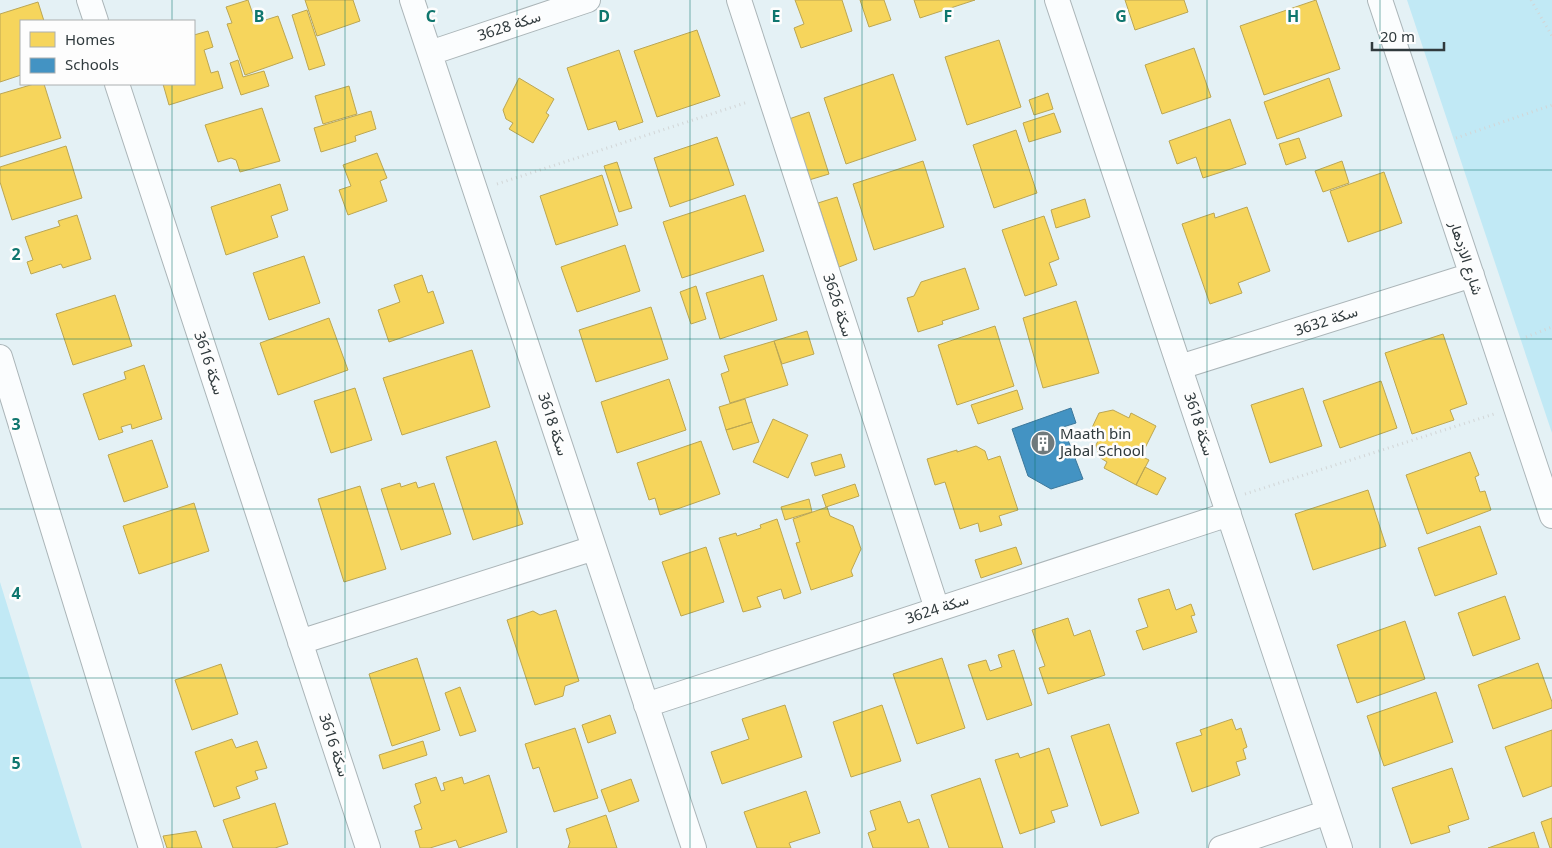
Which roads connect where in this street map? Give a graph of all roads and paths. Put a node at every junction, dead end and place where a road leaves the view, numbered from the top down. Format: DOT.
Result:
graph roads {
  1 [pos="89,0"];
  2 [pos="412,0"];
  3 [pos="588,0"];
  4 [pos="739,0"];
  5 [pos="1057,0"];
  6 [pos="1380,0"];
  7 [pos="1532,0"];
  8 [pos="96,20"];
  9 [pos="1552,36"];
  10 [pos="430,53"];
  11 [pos="117,85"];
  12 [pos="770,95"];
  13 [pos="1552,105"];
  14 [pos="1456,138"];
  15 [pos="476,191"];
  16 [pos="1472,275"];
  17 [pos="1552,327"];
  18 [pos="1526,337"];
  19 [pos="0,357"];
  20 [pos="1180,368"];
  21 [pos="1516,407"];
  22 [pos="1226,507"];
  23 [pos="1552,516"];
  24 [pos="594,548"];
  25 [pos="937,610"];
  26 [pos="300,642"];
  27 [pos="646,705"];
  28 [pos="1328,812"];
  29 [pos="151,848"];
  30 [pos="368,848"];
  31 [pos="694,848"];
  32 [pos="1221,848"];
  33 [pos="1340,848"];
  1 -- 8 [label="street"];
  2 -- 10 [label="street, سكة 3618"];
  3 -- 10 [label="street, سكة 3628"];
  4 -- 12 [label="street, سكة 3626"];
  5 -- 20 [label="street, سكة 3618"];
  6 -- 16 [label="street, شارع الازدهار"];
  7 -- 9 [label="path"];
  10 -- 15 [label="street, سكة 3618"];
  11 -- 26 [label="street, سكة 3616"];
  12 -- 15 [label="path"];
  12 -- 25 [label="street, سكة 3626"];
  13 -- 14 [label="path"];
  15 -- 24 [label="street, سكة 3618"];
  16 -- 20 [label="street, سكة 3632"];
  16 -- 21 [label="street, شارع الازدهار"];
  17 -- 18 [label="path"];
  19 -- 29 [label="street"];
  20 -- 22 [label="street, سكة 3618"];
  21 -- 22 [label="path"];
  21 -- 23 [label="street, شارع الازدهار"];
  22 -- 25 [label="street, سكة 3624"];
  22 -- 28 [label="street, سكة 3618"];
  24 -- 26 [label="street"];
  24 -- 27 [label="street, سكة 3618"];
  25 -- 27 [label="street, سكة 3624"];
  26 -- 30 [label="street, سكة 3616"];
  27 -- 31 [label="street, سكة 3618"];
  28 -- 32 [label="street"];
  28 -- 33 [label="street, سكة 3618"];
}
